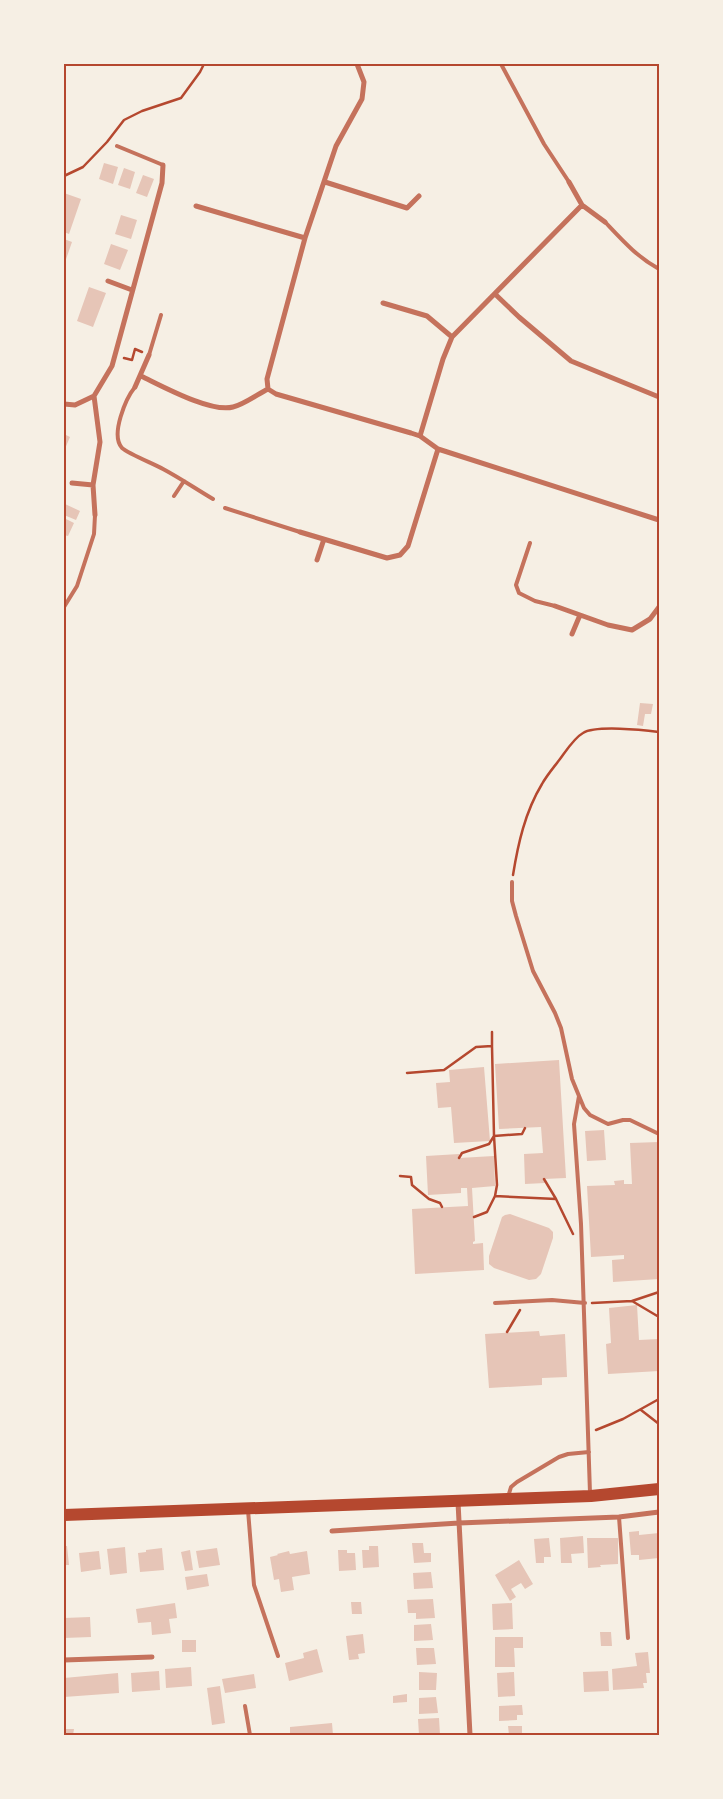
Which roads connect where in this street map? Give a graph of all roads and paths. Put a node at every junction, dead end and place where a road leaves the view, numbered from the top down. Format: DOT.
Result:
graph roads {
  1 [pos="204,64"];
  2 [pos="357,64"];
  3 [pos="501,64"];
  4 [pos="117,146"];
  5 [pos="163,165"];
  6 [pos="64,176"];
  7 [pos="325,182"];
  8 [pos="569,182"];
  9 [pos="418,196"];
  10 [pos="582,205"];
  11 [pos="196,206"];
  12 [pos="605,222"];
  13 [pos="305,238"];
  14 [pos="659,269"];
  15 [pos="108,281"];
  16 [pos="132,290"];
  17 [pos="495,294"];
  18 [pos="384,304"];
  19 [pos="162,315"];
  20 [pos="452,337"];
  21 [pos="115,355"];
  22 [pos="149,355"];
  23 [pos="140,376"];
  24 [pos="135,387"];
  25 [pos="268,389"];
  26 [pos="94,396"];
  27 [pos="659,397"];
  28 [pos="64,404"];
  29 [pos="420,436"];
  30 [pos="438,449"];
  31 [pos="184,481"];
  32 [pos="72,483"];
  33 [pos="93,485"];
  34 [pos="174,496"];
  35 [pos="213,499"];
  36 [pos="225,508"];
  37 [pos="95,515"];
  38 [pos="659,520"];
  39 [pos="300,532"];
  40 [pos="324,539"];
  41 [pos="530,543"];
  42 [pos="317,560"];
  43 [pos="555,606"];
  44 [pos="64,607"];
  45 [pos="659,607"];
  46 [pos="580,615"];
  47 [pos="572,634"];
  48 [pos="659,732"];
  49 [pos="512,882"];
  50 [pos="492,1032"];
  51 [pos="492,1046"];
  52 [pos="407,1073"];
  53 [pos="579,1096"];
  54 [pos="524,1128"];
  55 [pos="659,1134"];
  56 [pos="494,1136"];
  57 [pos="459,1158"];
  58 [pos="400,1176"];
  59 [pos="544,1179"];
  60 [pos="495,1196"];
  61 [pos="556,1199"];
  62 [pos="442,1207"];
  63 [pos="474,1216"];
  64 [pos="582,1254"];
  65 [pos="659,1292"];
  66 [pos="632,1301"];
  67 [pos="495,1303"];
  68 [pos="585,1303"];
  69 [pos="520,1310"];
  70 [pos="659,1317"];
  71 [pos="507,1332"];
  72 [pos="659,1399"];
  73 [pos="640,1410"];
  74 [pos="659,1424"];
  75 [pos="589,1431"];
  76 [pos="589,1452"];
  77 [pos="659,1489"];
  78 [pos="591,1496"];
  79 [pos="507,1500"];
  80 [pos="458,1502"];
  81 [pos="248,1508"];
  82 [pos="659,1512"];
  83 [pos="64,1515"];
  84 [pos="619,1517"];
  85 [pos="459,1523"];
  86 [pos="332,1531"];
  87 [pos="628,1638"];
  88 [pos="278,1656"];
  89 [pos="152,1657"];
  90 [pos="64,1660"];
  91 [pos="245,1706"];
  92 [pos="250,1735"];
  93 [pos="470,1735"];
  1 -- 6 [label="path"];
  2 -- 7 [label="street"];
  3 -- 8 [label="lane"];
  4 -- 5 [label="lane"];
  5 -- 16 [label="street"];
  7 -- 9 [label="street"];
  7 -- 13 [label="street"];
  8 -- 10 [label="street"];
  10 -- 12 [label="street"];
  10 -- 17 [label="street"];
  11 -- 13 [label="street"];
  12 -- 14 [label="lane"];
  13 -- 25 [label="street"];
  15 -- 16 [label="street"];
  16 -- 21 [label="street"];
  17 -- 20 [label="street"];
  17 -- 27 [label="street"];
  18 -- 20 [label="street"];
  19 -- 22 [label="lane"];
  20 -- 29 [label="street"];
  21 -- 22 [label="path"];
  21 -- 26 [label="street"];
  22 -- 23 [label="street"];
  23 -- 24 [label="street"];
  23 -- 25 [label="street"];
  24 -- 31 [label="lane"];
  25 -- 29 [label="street"];
  26 -- 28 [label="street"];
  26 -- 33 [label="street"];
  29 -- 30 [label="street"];
  30 -- 38 [label="street"];
  30 -- 40 [label="street"];
  31 -- 34 [label="lane"];
  31 -- 35 [label="lane"];
  32 -- 33 [label="street"];
  33 -- 37 [label="street"];
  36 -- 39 [label="lane"];
  37 -- 44 [label="lane"];
  39 -- 40 [label="street"];
  40 -- 42 [label="street"];
  41 -- 43 [label="lane"];
  43 -- 46 [label="street"];
  45 -- 46 [label="street"];
  46 -- 47 [label="street"];
  48 -- 49 [label="path"];
  49 -- 53 [label="lane"];
  50 -- 51 [label="path"];
  51 -- 52 [label="path"];
  51 -- 56 [label="path"];
  53 -- 55 [label="lane"];
  53 -- 64 [label="lane"];
  54 -- 56 [label="path"];
  56 -- 57 [label="path"];
  56 -- 60 [label="path"];
  58 -- 62 [label="path"];
  59 -- 61 [label="path"];
  60 -- 61 [label="path"];
  60 -- 63 [label="path"];
  61 -- 64 [label="path"];
  64 -- 68 [label="lane"];
  65 -- 66 [label="path"];
  66 -- 68 [label="path"];
  66 -- 70 [label="path"];
  67 -- 68 [label="lane"];
  68 -- 75 [label="lane"];
  69 -- 71 [label="path"];
  72 -- 73 [label="path"];
  73 -- 74 [label="path"];
  73 -- 75 [label="path"];
  75 -- 76 [label="lane"];
  76 -- 78 [label="lane"];
  76 -- 79 [label="lane"];
  77 -- 78 [label="main road"];
  78 -- 79 [label="main road"];
  79 -- 80 [label="main road"];
  80 -- 81 [label="main road"];
  80 -- 85 [label="street"];
  81 -- 83 [label="main road"];
  81 -- 88 [label="lane"];
  82 -- 84 [label="street"];
  84 -- 85 [label="street"];
  84 -- 87 [label="lane"];
  85 -- 86 [label="street"];
  85 -- 93 [label="street"];
  89 -- 90 [label="street"];
  91 -- 92 [label="lane"];
}
